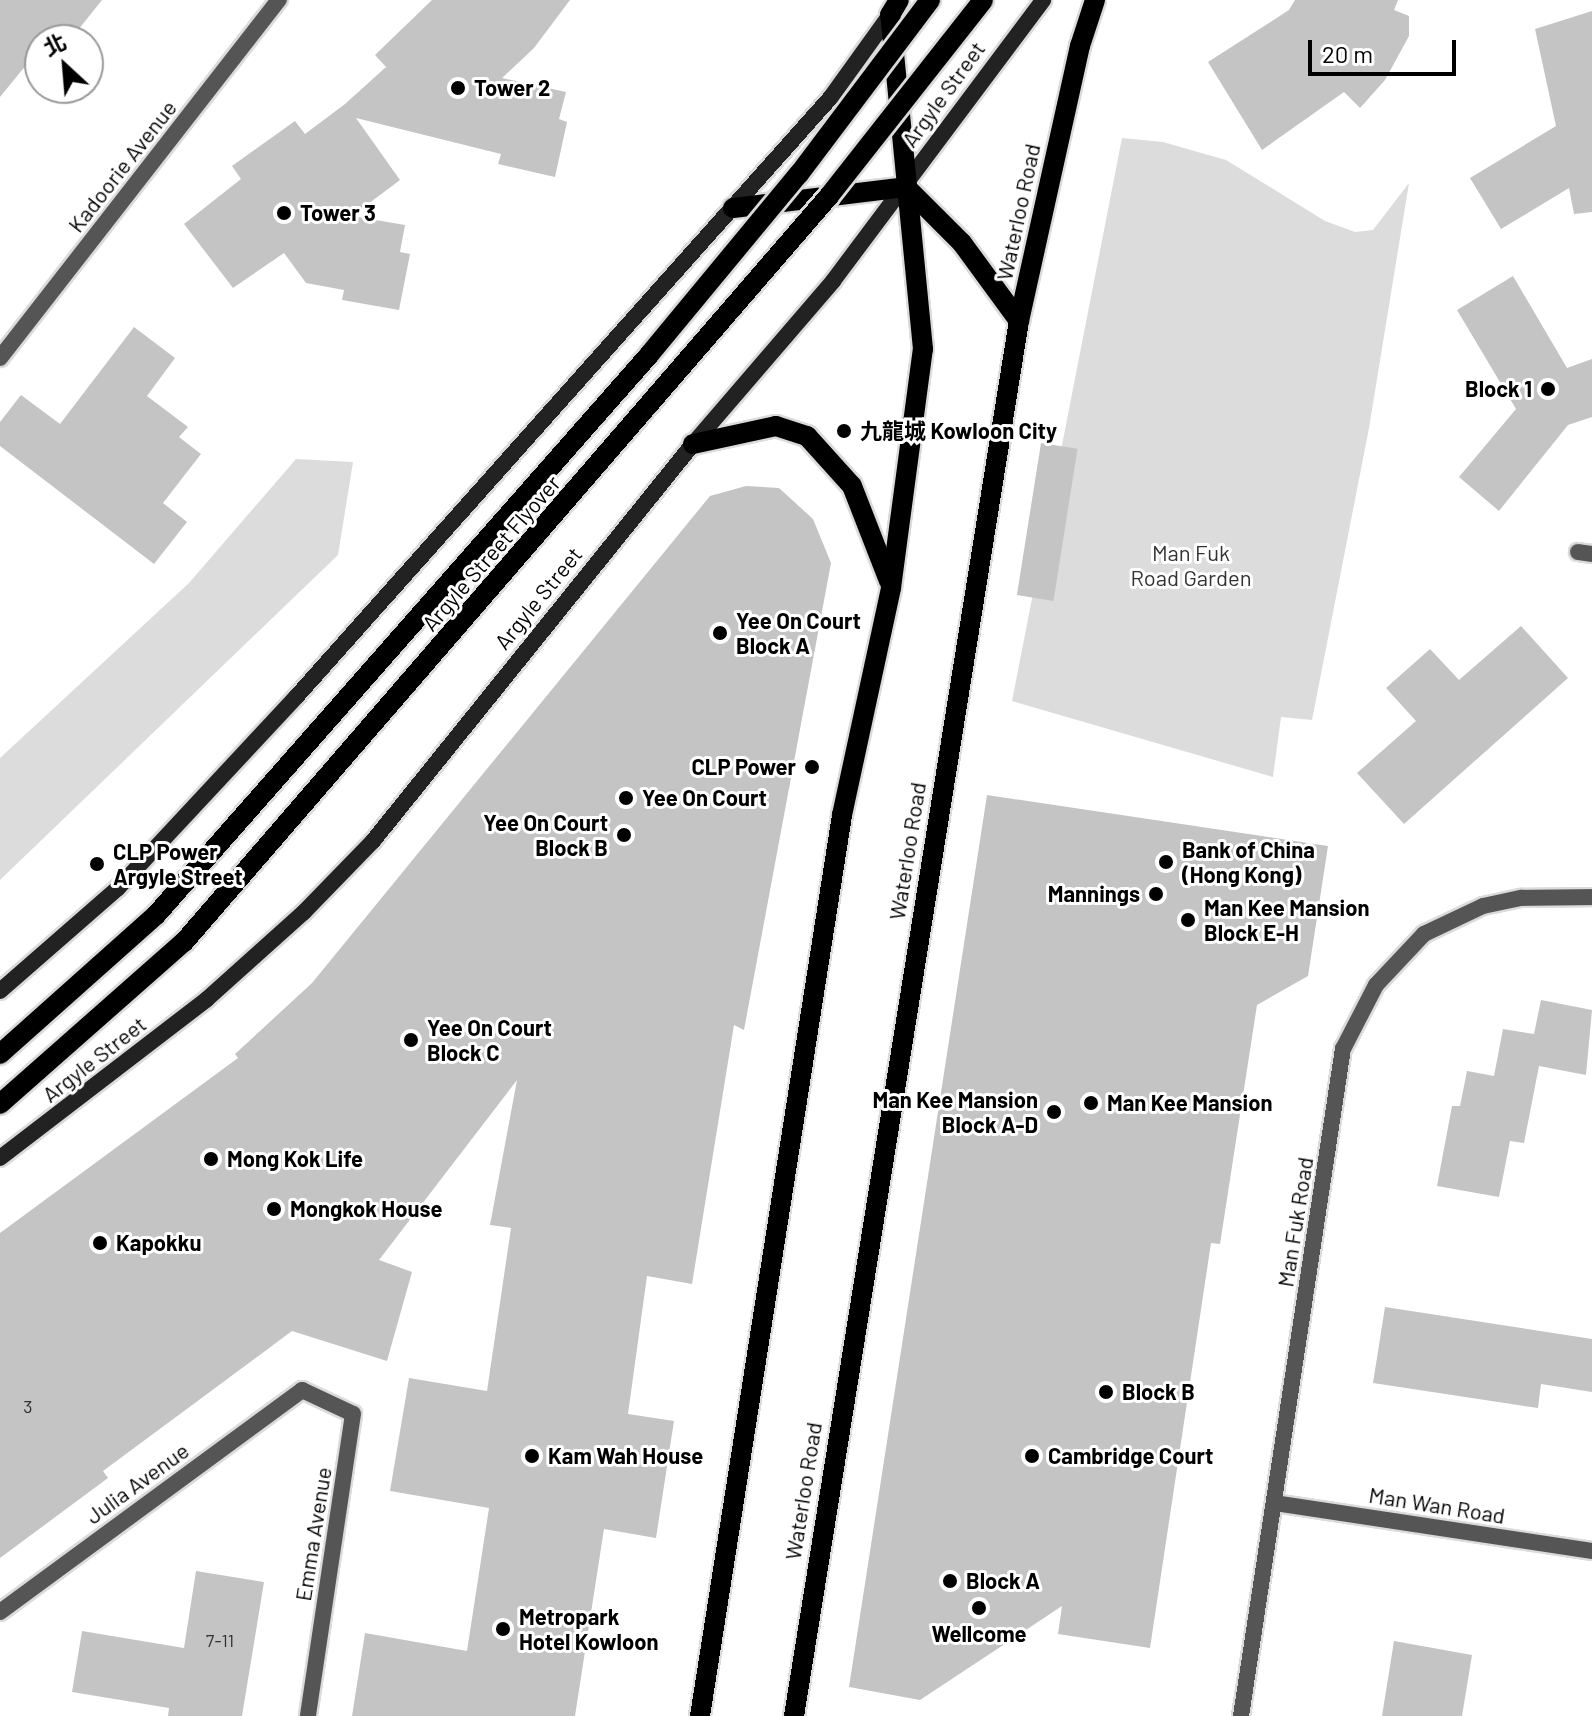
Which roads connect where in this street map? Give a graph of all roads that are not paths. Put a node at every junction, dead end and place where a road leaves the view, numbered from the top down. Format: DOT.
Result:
graph roads {
  1 [pos="279,0"];
  2 [pos="930,0"];
  3 [pos="983,0"];
  4 [pos="1043,0"];
  5 [pos="1095,0"];
  6 [pos="895,8"];
  7 [pos="906,187"];
  8 [pos="733,208"];
  9 [pos="1019,321"];
  10 [pos="0,358"];
  11 [pos="693,444"];
  12 [pos="891,588"];
  13 [pos="1592,897"];
  14 [pos="0,991"];
  15 [pos="0,1054"];
  16 [pos="0,1104"];
  17 [pos="0,1158"];
  18 [pos="302,1390"];
  19 [pos="1275,1503"];
  20 [pos="1592,1551"];
  21 [pos="0,1612"];
  22 [pos="308,1716"];
  23 [pos="700,1716"];
  24 [pos="794,1716"];
  25 [pos="1241,1716"];
  1 -- 10 [label="street, Kadoorie Avenue"];
  2 -- 15 [label="main road, Argyle Street Flyover, bridge"];
  3 -- 16 [label="main road, Argyle Street Flyover, bridge"];
  4 -- 7 [label="main road, Argyle Street"];
  5 -- 9 [label="main road, Waterloo Road"];
  6 -- 7 [label="main road"];
  6 -- 8 [label="main road"];
  7 -- 8 [label="main road"];
  7 -- 9 [label="main road"];
  7 -- 11 [label="main road, Argyle Street"];
  7 -- 12 [label="main road"];
  8 -- 14 [label="main road"];
  9 -- 24 [label="main road, Waterloo Road"];
  11 -- 12 [label="main road"];
  11 -- 17 [label="main road, Argyle Street"];
  12 -- 23 [label="main road"];
  13 -- 19 [label="street, Man Fuk Road"];
  18 -- 21 [label="street, Julia Avenue"];
  18 -- 22 [label="street, Emma Avenue"];
  19 -- 20 [label="street, Man Wan Road"];
  19 -- 25 [label="street, Man Fuk Road"];
}
